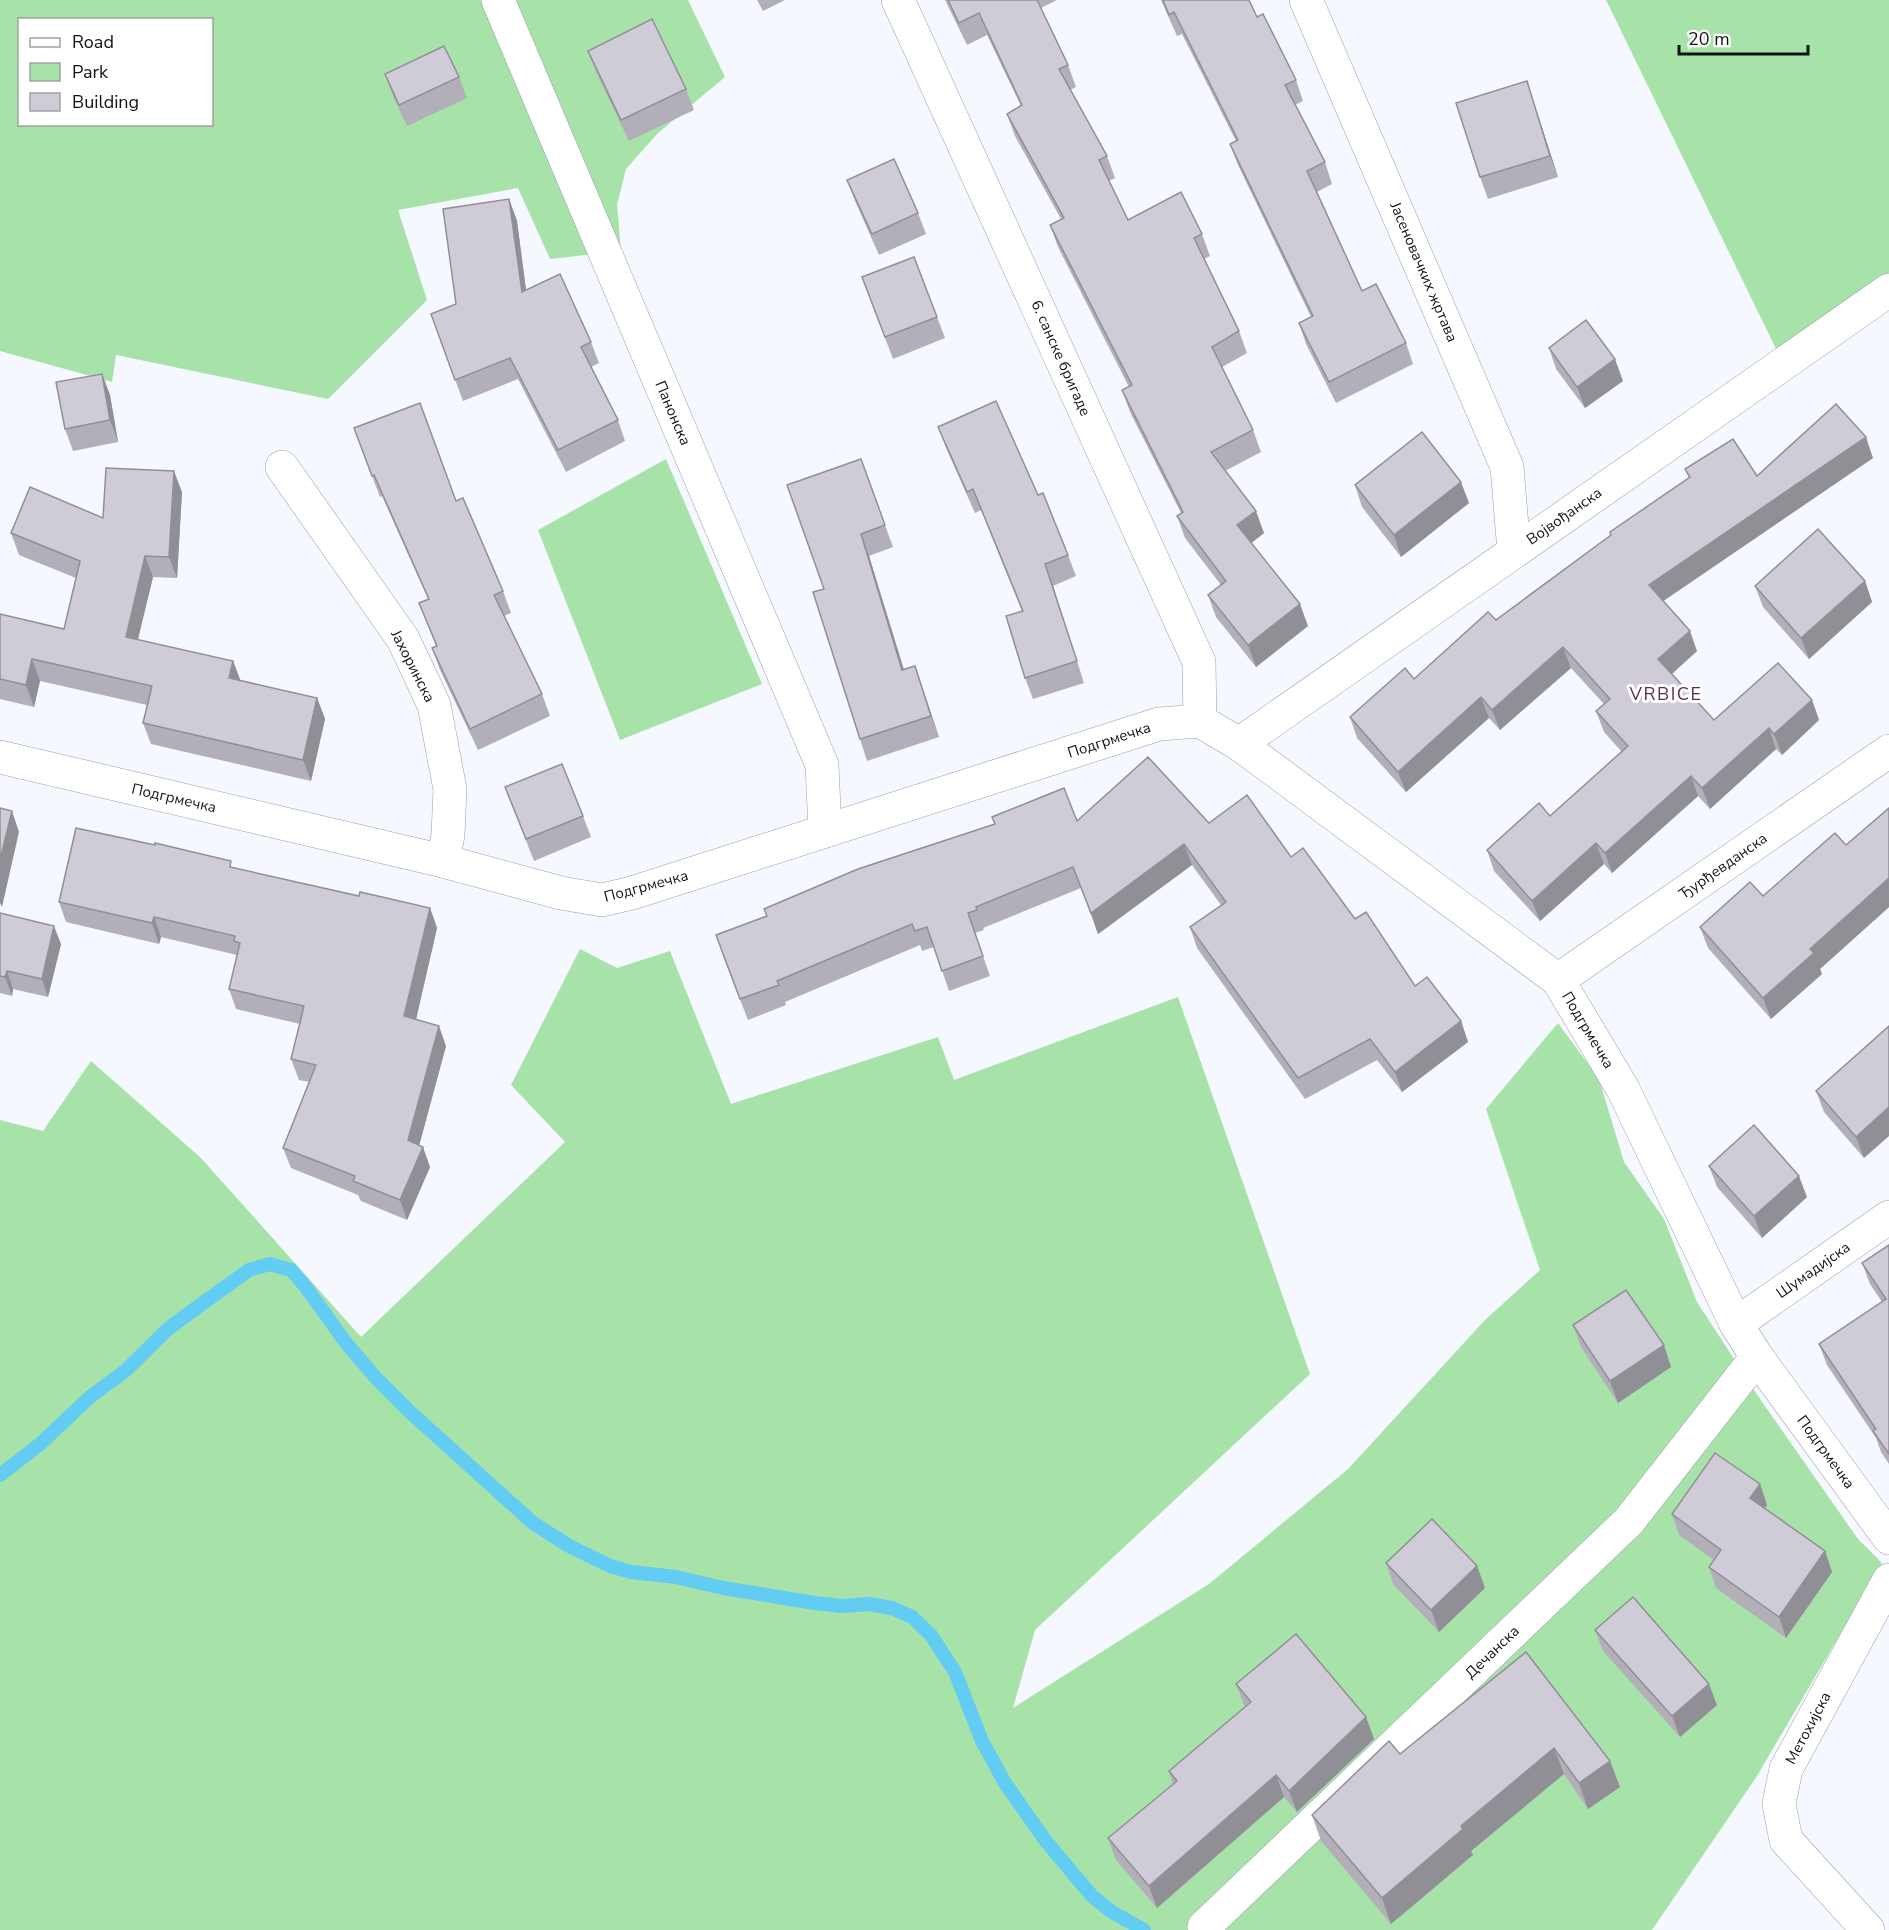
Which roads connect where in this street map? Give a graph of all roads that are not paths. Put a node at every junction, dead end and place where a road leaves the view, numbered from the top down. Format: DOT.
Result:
graph roads {
  1 [pos="498,0"];
  2 [pos="898,0"];
  3 [pos="1306,0"];
  4 [pos="1889,290"];
  5 [pos="282,467"];
  6 [pos="1514,551"];
  7 [pos="1200,721"];
  8 [pos="1239,744"];
  9 [pos="1889,751"];
  10 [pos="0,757"];
  11 [pos="825,831"];
  12 [pos="443,861"];
  13 [pos="1558,980"];
  14 [pos="1889,1217"];
  15 [pos="1736,1324"];
  16 [pos="1756,1357"];
  17 [pos="1889,1538"];
  18 [pos="1889,1580"];
  19 [pos="1204,1927"];
  20 [pos="1868,1930"];
  1 -- 11 [label="street, Панонска"];
  2 -- 7 [label="street, 6. санске бригаде"];
  3 -- 6 [label="street, Јасеновачких жртава"];
  4 -- 6 [label="street, Војвођанска"];
  5 -- 12 [label="street, Јахоринска"];
  6 -- 8 [label="street, Војвођанска"];
  7 -- 8 [label="street, Подгрмечка"];
  7 -- 11 [label="street, Подгрмечка"];
  8 -- 13 [label="street, Подгрмечка"];
  9 -- 13 [label="street, Ђурђевданска"];
  10 -- 12 [label="street, Подгрмечка"];
  11 -- 12 [label="street, Подгрмечка"];
  13 -- 15 [label="street, Подгрмечка"];
  14 -- 15 [label="street, Шумадијска"];
  15 -- 16 [label="street, Подгрмечка"];
  16 -- 17 [label="street, Подгрмечка"];
  16 -- 19 [label="street, Дечанска"];
  18 -- 20 [label="street, Метохијска"];
}
